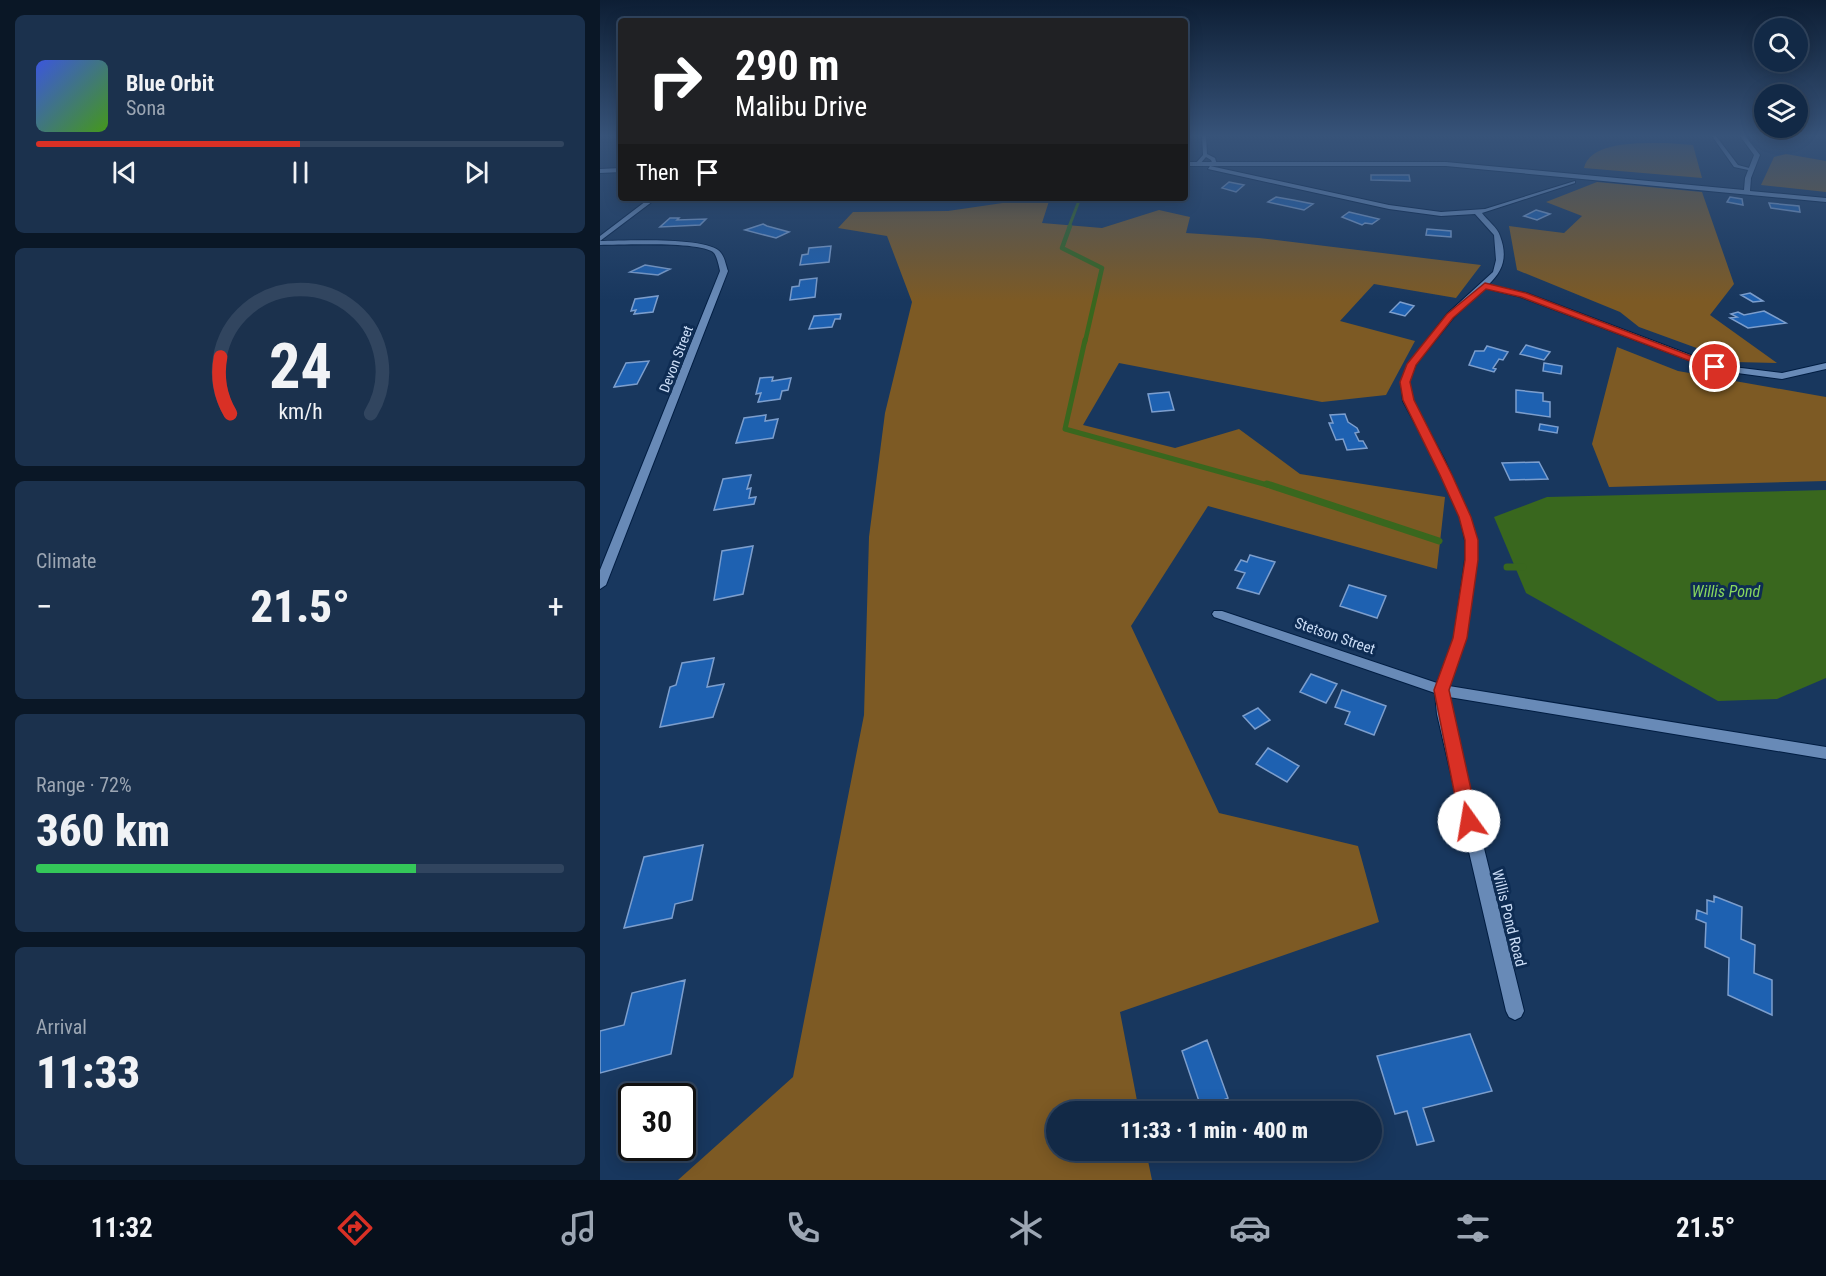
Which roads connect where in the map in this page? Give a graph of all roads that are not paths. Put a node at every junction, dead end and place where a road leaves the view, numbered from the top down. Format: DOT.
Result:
graph roads {
  1 [pos="1313,191"];
  2 [pos="1546,191"];
  3 [pos="1747,191"];
  4 [pos="1826,200"];
  5 [pos="650,201"];
  6 [pos="1478,213"];
  7 [pos="600,241"];
  8 [pos="1485,286"];
  9 [pos="1826,366"];
  10 [pos="600,585"];
  11 [pos="1218,614"];
  12 [pos="1441,690"];
  13 [pos="1826,753"];
  14 [pos="1515,1011"];
  1 -- 6 [label="street"];
  2 -- 6 [label="street"];
  3 -- 4 [label="street"];
  5 -- 7 [label="street"];
  6 -- 8 [label="street, Willis Pond Road"];
  7 -- 10 [label="street, Devon Street"];
  8 -- 9 [label="street"];
  8 -- 12 [label="street, Willis Pond Road"];
  11 -- 12 [label="street, Stetson Street"];
  12 -- 13 [label="street, Stetson Street"];
  12 -- 14 [label="street, Willis Pond Road"];
}
